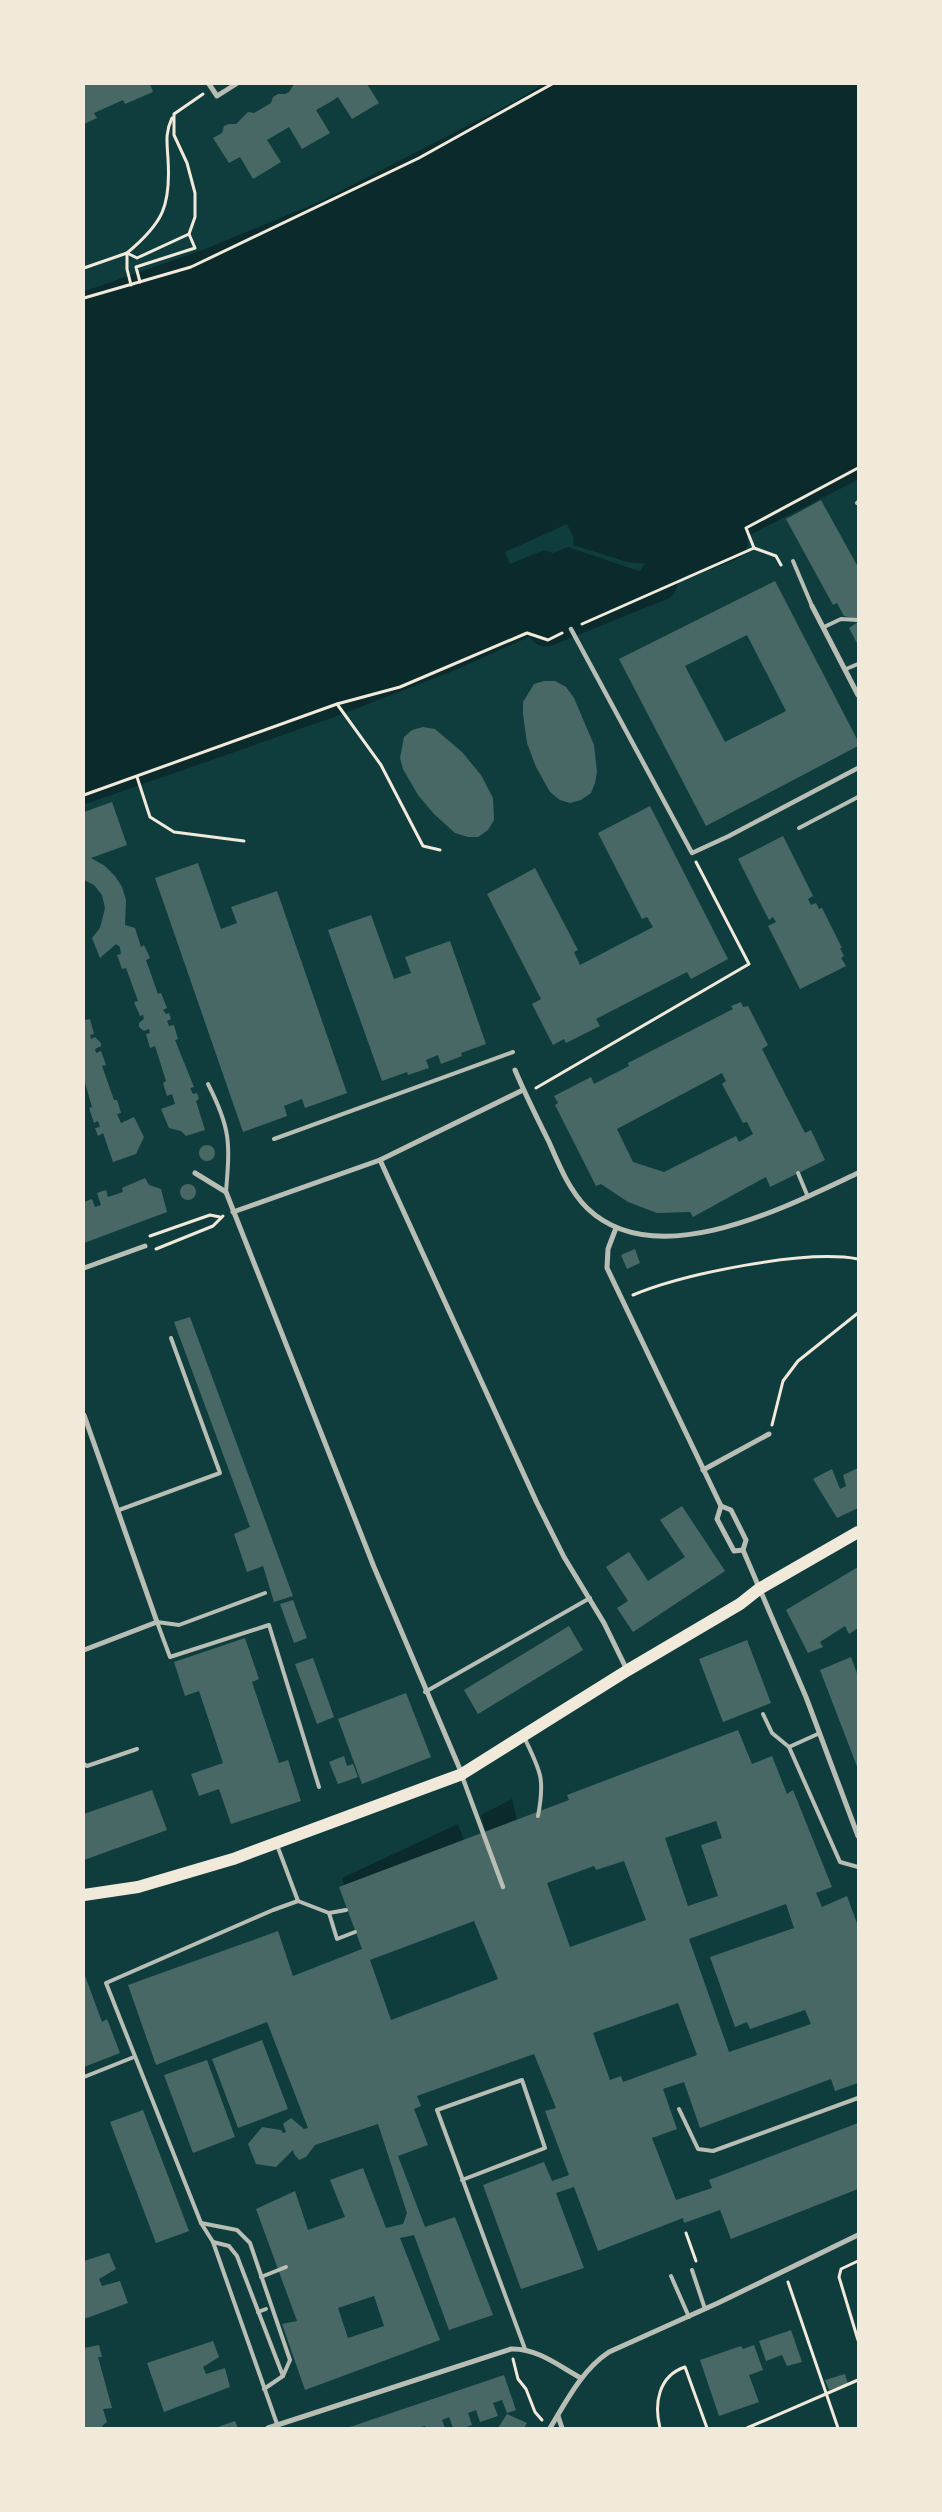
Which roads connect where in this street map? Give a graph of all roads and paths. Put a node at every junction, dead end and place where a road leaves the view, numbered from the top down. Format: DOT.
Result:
graph roads {
  1 [pos="209,84"];
  2 [pos="236,84"];
  3 [pos="552,84"];
  4 [pos="192,102"];
  5 [pos="174,114"];
  6 [pos="189,234"];
  7 [pos="127,253"];
  8 [pos="84,268"];
  9 [pos="140,282"];
  10 [pos="131,285"];
  11 [pos="84,298"];
  12 [pos="858,468"];
  13 [pos="754,548"];
  14 [pos="793,561"];
  15 [pos="784,571"];
  16 [pos="812,606"];
  17 [pos="858,620"];
  18 [pos="824,628"];
  19 [pos="571,629"];
  20 [pos="858,664"];
  21 [pos="846,670"];
  22 [pos="858,695"];
  23 [pos="337,704"];
  24 [pos="858,768"];
  25 [pos="137,777"];
  26 [pos="84,796"];
  27 [pos="858,797"];
  28 [pos="799,828"];
  29 [pos="244,841"];
  30 [pos="440,850"];
  31 [pos="692,853"];
  32 [pos="513,1052"];
  33 [pos="515,1070"];
  34 [pos="208,1084"];
  35 [pos="525,1092"];
  36 [pos="274,1139"];
  37 [pos="380,1160"];
  38 [pos="195,1173"];
  39 [pos="858,1173"];
  40 [pos="798,1174"];
  41 [pos="226,1192"];
  42 [pos="808,1197"];
  43 [pos="233,1212"];
  44 [pos="616,1228"];
  45 [pos="145,1246"];
  46 [pos="858,1259"];
  47 [pos="84,1268"];
  48 [pos="623,1300"];
  49 [pos="858,1314"];
  50 [pos="171,1338"];
  51 [pos="84,1414"];
  52 [pos="769,1434"];
  53 [pos="703,1470"];
  54 [pos="720,1506"];
  55 [pos="119,1510"];
  56 [pos="858,1532"];
  57 [pos="743,1550"];
  58 [pos="759,1589"];
  59 [pos="265,1593"];
  60 [pos="590,1598"];
  61 [pos="157,1622"];
  62 [pos="84,1650"];
  63 [pos="628,1670"];
  64 [pos="425,1692"];
  65 [pos="763,1714"];
  66 [pos="820,1734"];
  67 [pos="524,1737"];
  68 [pos="790,1747"];
  69 [pos="137,1749"];
  70 [pos="84,1764"];
  71 [pos="462,1774"];
  72 [pos="319,1787"];
  73 [pos="538,1816"];
  74 [pos="858,1836"];
  75 [pos="276,1844"];
  76 [pos="858,1867"];
  77 [pos="503,1887"];
  78 [pos="84,1895"];
  79 [pos="298,1901"];
  80 [pos="346,1910"];
  81 [pos="329,1913"];
  82 [pos="355,1932"];
  83 [pos="134,2057"];
  84 [pos="84,2077"];
  85 [pos="858,2098"];
  86 [pos="679,2109"];
  87 [pos="462,2180"];
  88 [pos="201,2223"];
  89 [pos="686,2233"];
  90 [pos="858,2235"];
  91 [pos="213,2242"];
  92 [pos="692,2249"];
  93 [pos="858,2261"];
  94 [pos="286,2267"];
  95 [pos="692,2270"];
  96 [pos="784,2272"];
  97 [pos="261,2276"];
  98 [pos="671,2276"];
  99 [pos="266,2309"];
  100 [pos="705,2309"];
  101 [pos="258,2312"];
  102 [pos="689,2317"];
  103 [pos="858,2340"];
  104 [pos="511,2349"];
  105 [pos="525,2349"];
  106 [pos="283,2376"];
  107 [pos="581,2378"];
  108 [pos="858,2380"];
  109 [pos="264,2389"];
  110 [pos="827,2394"];
  111 [pos="535,2412"];
  112 [pos="558,2416"];
  113 [pos="277,2424"];
  114 [pos="268,2428"];
  115 [pos="550,2428"];
  116 [pos="562,2428"];
  117 [pos="660,2428"];
  118 [pos="707,2428"];
  119 [pos="747,2428"];
  120 [pos="838,2428"];
  1 -- 2 [label="street"];
  3 -- 9 [label="path"];
  4 -- 5 [label="path"];
  5 -- 6 [label="path"];
  5 -- 7 [label="path"];
  6 -- 7 [label="path"];
  6 -- 9 [label="path"];
  7 -- 8 [label="path"];
  7 -- 10 [label="path"];
  9 -- 10 [label="path"];
  10 -- 11 [label="path"];
  12 -- 13 [label="path"];
  13 -- 15 [label="path"];
  13 -- 19 [label="path"];
  14 -- 16 [label="lane"];
  16 -- 18 [label="street"];
  17 -- 18 [label="lane"];
  18 -- 21 [label="street"];
  19 -- 23 [label="path"];
  19 -- 31 [label="street"];
  20 -- 21 [label="lane"];
  21 -- 22 [label="street"];
  23 -- 25 [label="path"];
  23 -- 30 [label="path"];
  24 -- 31 [label="street"];
  25 -- 26 [label="path"];
  25 -- 29 [label="path"];
  27 -- 28 [label="lane"];
  31 -- 35 [label="path"];
  32 -- 36 [label="lane"];
  33 -- 35 [label="street"];
  34 -- 41 [label="lane"];
  35 -- 37 [label="street"];
  35 -- 44 [label="street"];
  37 -- 43 [label="street"];
  37 -- 60 [label="street"];
  38 -- 41 [label="street"];
  39 -- 42 [label="street"];
  40 -- 42 [label="lane"];
  41 -- 43 [label="street"];
  42 -- 44 [label="street"];
  43 -- 64 [label="street"];
  44 -- 48 [label="street"];
  45 -- 45 [label="path"];
  45 -- 47 [label="street"];
  46 -- 48 [label="path"];
  48 -- 53 [label="street"];
  49 -- 52 [label="path"];
  50 -- 55 [label="lane"];
  51 -- 55 [label="street"];
  52 -- 53 [label="street"];
  53 -- 54 [label="street"];
  54 -- 57 [label="street"];
  54 -- 57 [label="street"];
  55 -- 61 [label="street"];
  56 -- 58 [label="main road"];
  57 -- 58 [label="street"];
  58 -- 63 [label="main road"];
  58 -- 66 [label="street"];
  59 -- 61 [label="lane"];
  60 -- 63 [label="street"];
  60 -- 64 [label="lane"];
  61 -- 62 [label="street"];
  61 -- 72 [label="lane"];
  63 -- 67 [label="main road"];
  64 -- 71 [label="street"];
  65 -- 68 [label="lane"];
  66 -- 68 [label="lane"];
  66 -- 74 [label="street"];
  67 -- 71 [label="main road"];
  67 -- 73 [label="lane"];
  68 -- 76 [label="lane"];
  69 -- 70 [label="lane"];
  71 -- 75 [label="main road"];
  71 -- 77 [label="street"];
  75 -- 78 [label="main road"];
  75 -- 79 [label="lane"];
  79 -- 81 [label="lane"];
  79 -- 83 [label="lane"];
  80 -- 81 [label="lane"];
  81 -- 82 [label="lane"];
  83 -- 84 [label="lane"];
  83 -- 88 [label="lane"];
  85 -- 86 [label="lane"];
  87 -- 87 [label="lane"];
  87 -- 105 [label="lane"];
  88 -- 91 [label="lane"];
  88 -- 97 [label="lane"];
  89 -- 92 [label="path"];
  90 -- 96 [label="street"];
  91 -- 101 [label="lane"];
  91 -- 109 [label="lane"];
  93 -- 103 [label="path"];
  94 -- 97 [label="lane"];
  95 -- 100 [label="lane"];
  96 -- 100 [label="street"];
  96 -- 110 [label="path"];
  97 -- 106 [label="lane"];
  98 -- 102 [label="lane"];
  99 -- 101 [label="lane"];
  100 -- 102 [label="street"];
  101 -- 106 [label="lane"];
  102 -- 107 [label="street"];
  104 -- 105 [label="street"];
  104 -- 111 [label="path"];
  104 -- 113 [label="street"];
  105 -- 107 [label="street"];
  106 -- 109 [label="lane"];
  107 -- 112 [label="street"];
  108 -- 110 [label="path"];
  109 -- 113 [label="lane"];
  110 -- 119 [label="path"];
  110 -- 120 [label="path"];
  112 -- 115 [label="street"];
  112 -- 116 [label="street"];
  113 -- 114 [label="street"];
  117 -- 118 [label="path"];
}
